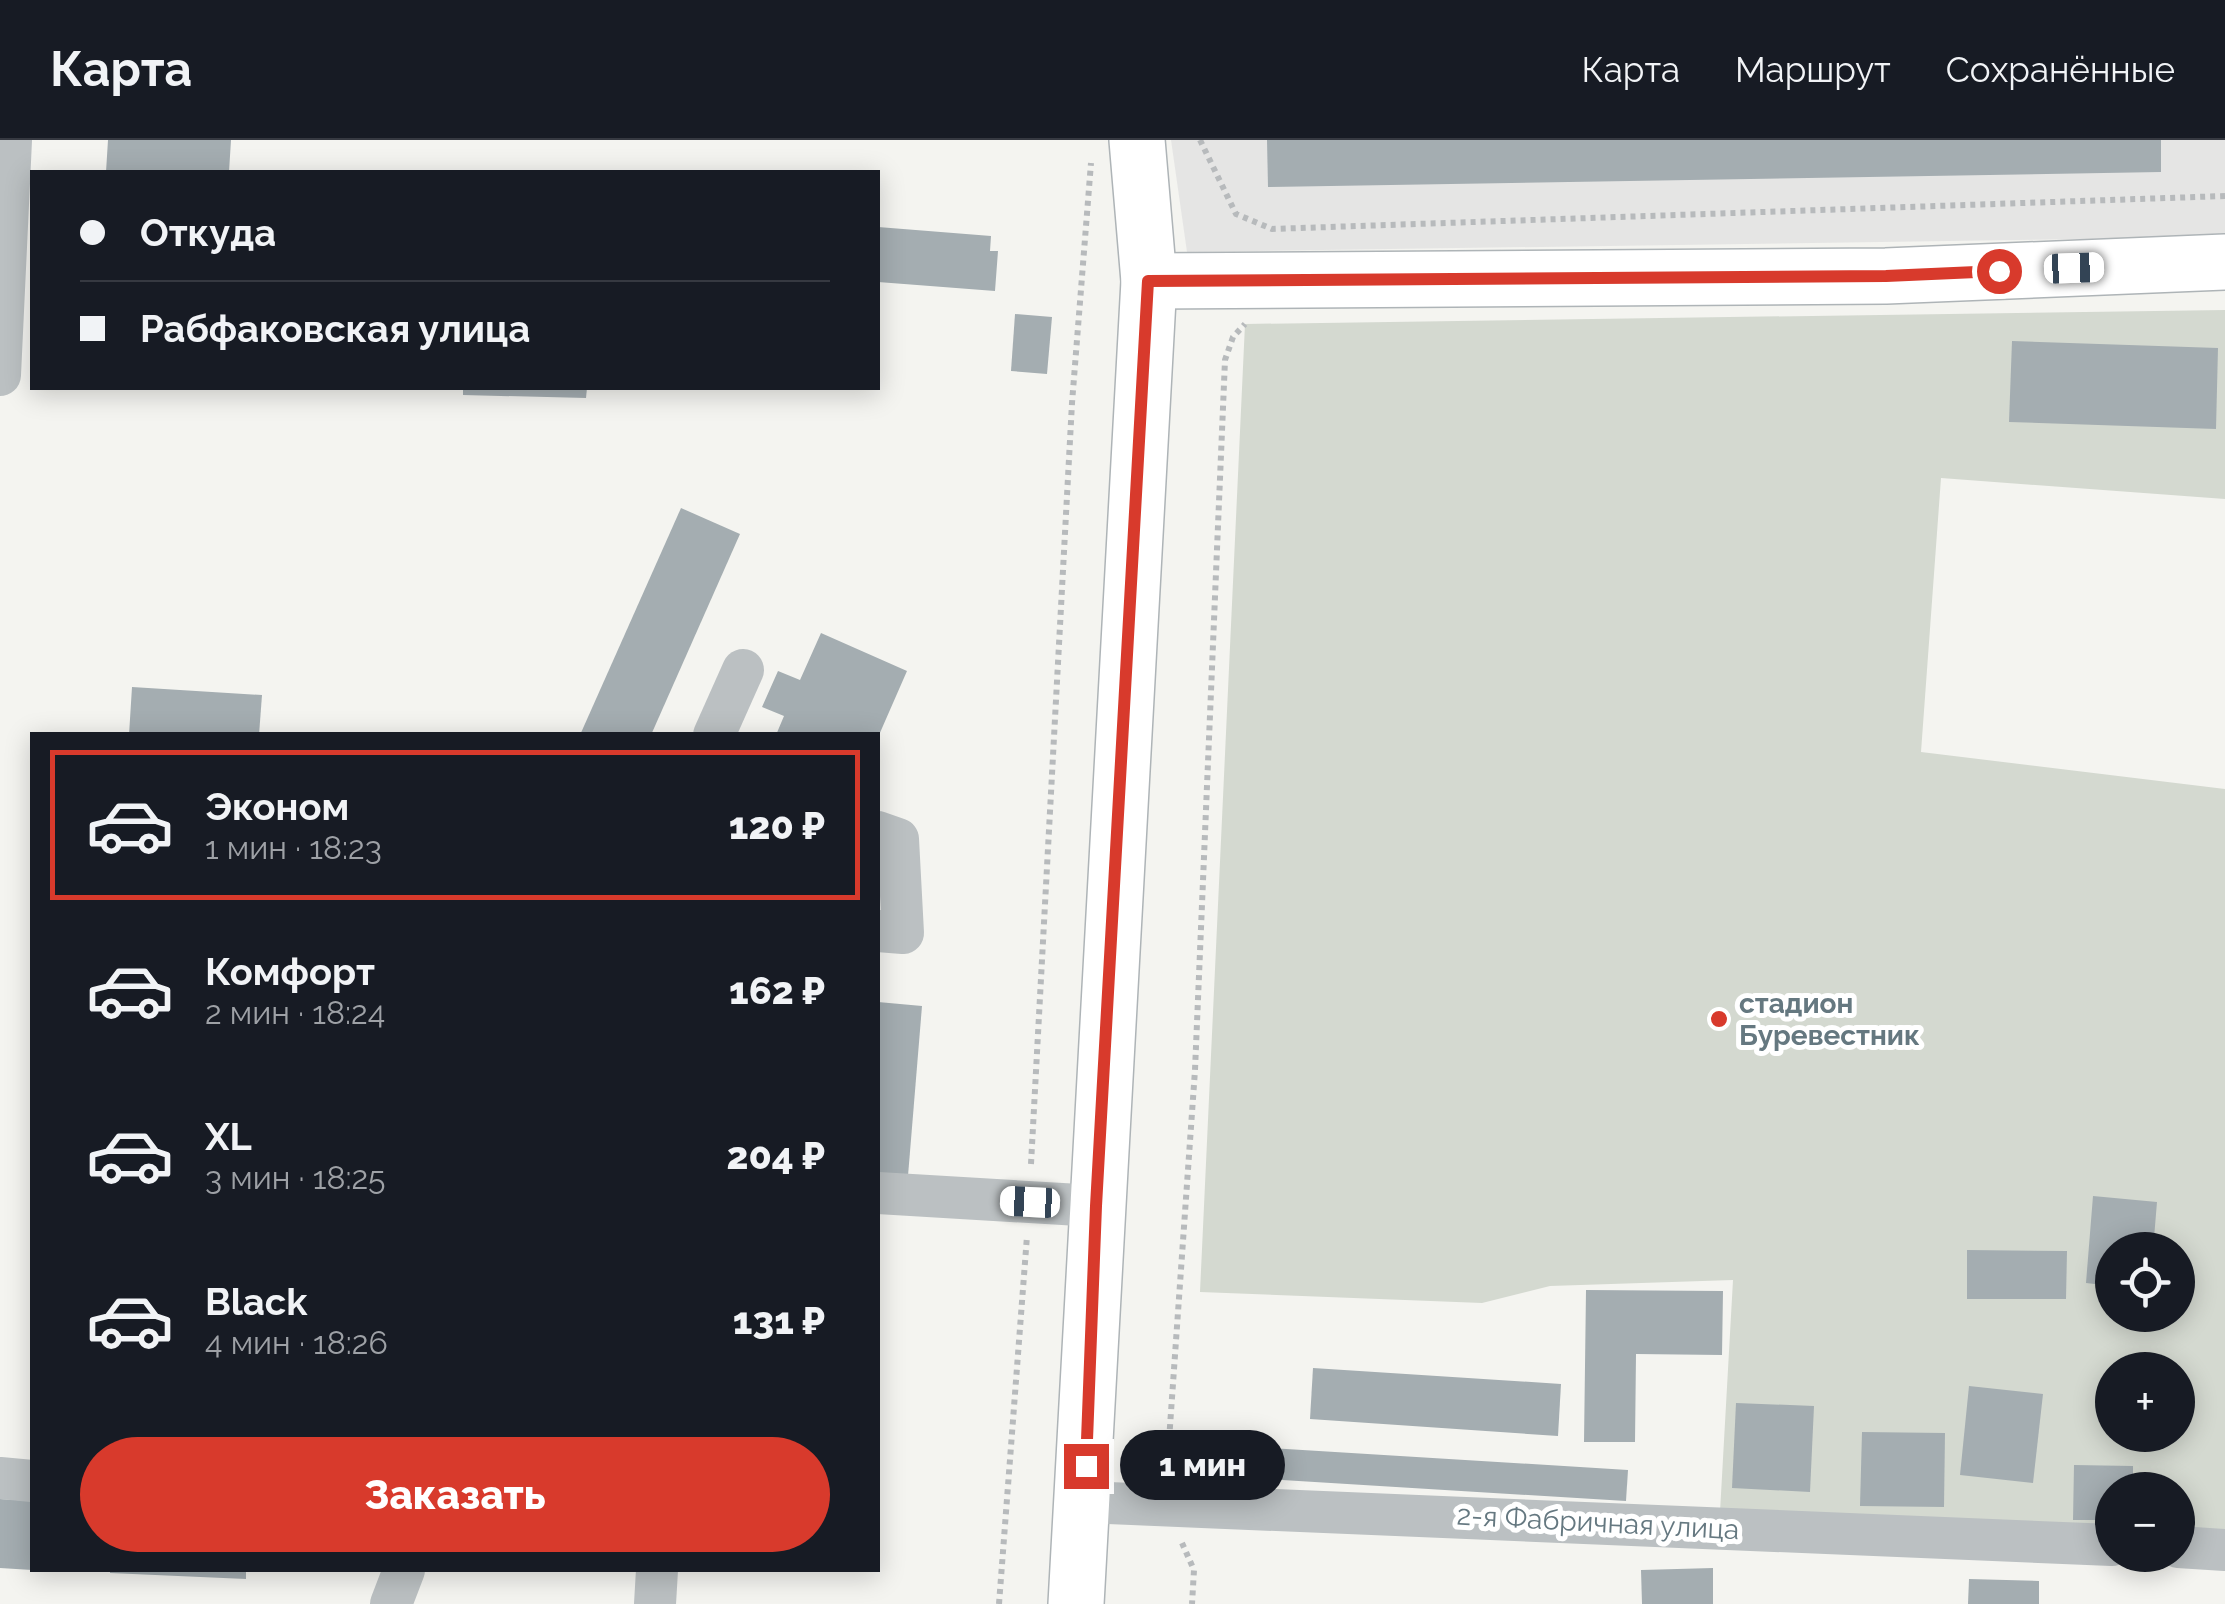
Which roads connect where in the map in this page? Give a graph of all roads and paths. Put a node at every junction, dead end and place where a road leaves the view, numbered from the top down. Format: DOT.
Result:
graph roads {
  1 [pos="11,140"];
  2 [pos="1200,140"];
  3 [pos="1114,149"];
  4 [pos="2225,196"];
  5 [pos="2225,262"];
  6 [pos="1148,281"];
  7 [pos="1252,316"];
  8 [pos="0,375"];
  9 [pos="744,670"];
  10 [pos="1055,724"];
  11 [pos="715,732"];
  12 [pos="880,833"];
  13 [pos="880,931"];
  14 [pos="880,1194"];
  15 [pos="1096,1206"];
  16 [pos="0,1478"];
  17 [pos="30,1481"];
  18 [pos="1084,1502"];
  19 [pos="1164,1504"];
  20 [pos="2095,1544"];
  21 [pos="2195,1549"];
  22 [pos="2225,1550"];
  23 [pos="403,1572"];
  24 [pos="657,1572"];
  25 [pos="391,1604"];
  26 [pos="654,1604"];
  27 [pos="1076,1604"];
  28 [pos="1192,1604"];
  1 -- 8 [label="street"];
  2 -- 4 [label="path"];
  3 -- 6 [label="main road"];
  3 -- 10 [label="path"];
  5 -- 6 [label="main road"];
  6 -- 15 [label="main road"];
  7 -- 19 [label="path"];
  9 -- 11 [label="street"];
  12 -- 13 [label="street"];
  14 -- 15 [label="street"];
  15 -- 18 [label="main road"];
  16 -- 17 [label="street"];
  18 -- 19 [label="street, 2-я Фабричная улица"];
  18 -- 27 [label="main road"];
  19 -- 20 [label="street, 2-я Фабричная улица"];
  19 -- 28 [label="path"];
  21 -- 22 [label="street"];
  23 -- 25 [label="street"];
  24 -- 26 [label="street"];
}
